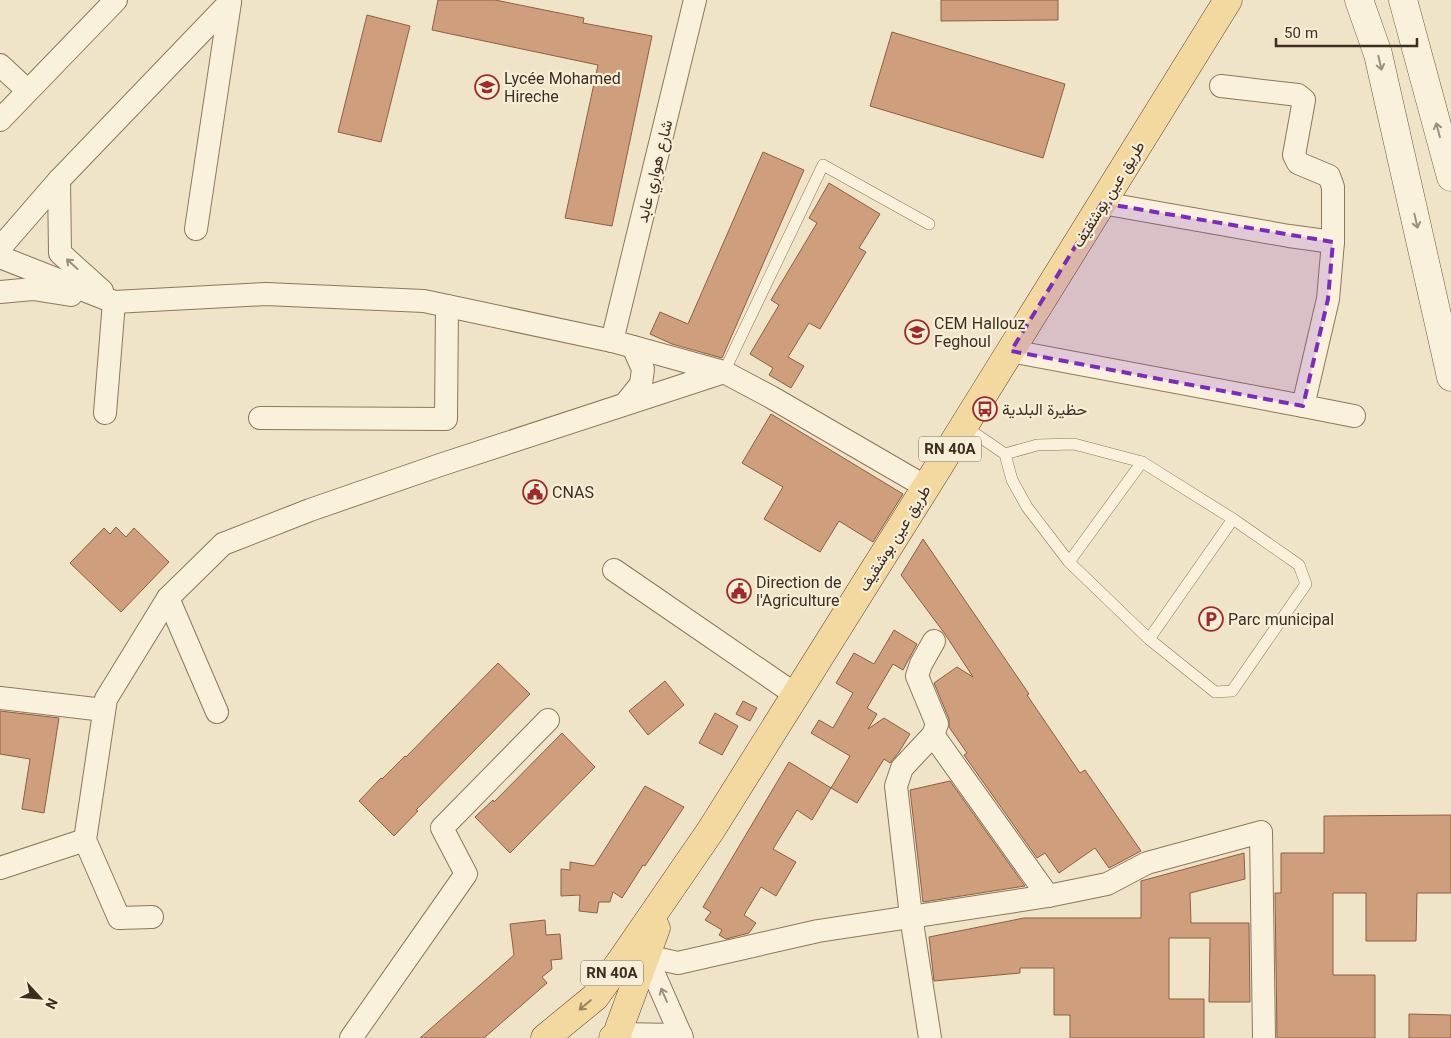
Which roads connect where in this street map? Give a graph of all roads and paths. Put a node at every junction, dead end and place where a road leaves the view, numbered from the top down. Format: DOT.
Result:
graph roads {
  1 [pos="116,0"];
  2 [pos="696,0"];
  3 [pos="1228,0"];
  4 [pos="1359,0"];
  5 [pos="1403,0"];
  6 [pos="1410,0"];
  7 [pos="228,1"];
  8 [pos="1412,34"];
  9 [pos="0,65"];
  10 [pos="1221,86"];
  11 [pos="28,90"];
  12 [pos="0,120"];
  13 [pos="1451,177"];
  14 [pos="59,180"];
  15 [pos="1102,203"];
  16 [pos="929,224"];
  17 [pos="196,229"];
  18 [pos="1333,242"];
  19 [pos="0,248"];
  20 [pos="0,257"];
  21 [pos="0,292"];
  22 [pos="114,302"];
  23 [pos="447,306"];
  24 [pos="623,344"];
  25 [pos="1011,351"];
  26 [pos="724,372"];
  27 [pos="1451,377"];
  28 [pos="625,404"];
  29 [pos="1303,406"];
  30 [pos="105,413"];
  31 [pos="1354,416"];
  32 [pos="260,418"];
  33 [pos="964,426"];
  34 [pos="1005,454"];
  35 [pos="1142,462"];
  36 [pos="926,487"];
  37 [pos="1233,519"];
  38 [pos="1069,562"];
  39 [pos="614,570"];
  40 [pos="168,598"];
  41 [pos="1149,639"];
  42 [pos="934,641"];
  43 [pos="796,695"];
  44 [pos="0,698"];
  45 [pos="104,710"];
  46 [pos="217,712"];
  47 [pos="548,720"];
  48 [pos="933,735"];
  49 [pos="85,840"];
  50 [pos="0,868"];
  51 [pos="667,896"];
  52 [pos="1048,896"];
  53 [pos="911,916"];
  54 [pos="152,917"];
  55 [pos="646,956"];
  56 [pos="615,1036"];
  57 [pos="682,1036"];
  58 [pos="351,1038"];
  59 [pos="545,1038"];
  60 [pos="930,1038"];
  61 [pos="1264,1038"];
  1 -- 11 [label="street"];
  2 -- 24 [label="street, شارع هواري عابد"];
  3 -- 15 [label="main road, طريق عين بوشقيف / RN 40A"];
  4 -- 27 [label="street, one-way"];
  5 -- 8 [label="street"];
  6 -- 8 [label="street"];
  7 -- 14 [label="street"];
  7 -- 17 [label="street"];
  13 -- 8 [label="street, one-way"];
  9 -- 11 [label="street"];
  10 -- 18 [label="street"];
  11 -- 12 [label="street"];
  14 -- 19 [label="street"];
  22 -- 14 [label="street, one-way"];
  15 -- 18 [label="street"];
  15 -- 25 [label="main road, طريق عين بوشقيف / RN 40A"];
  16 -- 26 [label="lane"];
  18 -- 29 [label="street"];
  20 -- 22 [label="street"];
  21 -- 22 [label="street"];
  22 -- 23 [label="street"];
  22 -- 30 [label="street"];
  23 -- 24 [label="street"];
  23 -- 32 [label="street"];
  24 -- 26 [label="street"];
  24 -- 28 [label="street"];
  25 -- 29 [label="street"];
  25 -- 33 [label="main road, طريق عين بوشقيف / RN 40A"];
  26 -- 28 [label="street"];
  26 -- 36 [label="street"];
  28 -- 40 [label="street"];
  29 -- 31 [label="street"];
  33 -- 34 [label="lane"];
  33 -- 36 [label="main road, طريق عين بوشقيف / RN 40A"];
  34 -- 35 [label="lane"];
  34 -- 38 [label="lane"];
  35 -- 37 [label="lane"];
  35 -- 38 [label="lane"];
  36 -- 43 [label="main road, طريق عين بوشقيف / RN 40A"];
  37 -- 41 [label="lane"];
  37 -- 41 [label="lane"];
  38 -- 41 [label="lane"];
  39 -- 43 [label="street"];
  40 -- 45 [label="street"];
  40 -- 46 [label="street"];
  42 -- 48 [label="street"];
  43 -- 51 [label="main road, طريق عين بوشقيف / RN 40A"];
  44 -- 45 [label="street"];
  45 -- 49 [label="street"];
  47 -- 58 [label="street"];
  48 -- 52 [label="street"];
  48 -- 53 [label="street"];
  49 -- 50 [label="street"];
  49 -- 54 [label="street"];
  51 -- 55 [label="main road, RN 40A"];
  51 -- 59 [label="main road, RN 40A, one-way"];
  52 -- 53 [label="street"];
  52 -- 61 [label="street"];
  53 -- 55 [label="street"];
  53 -- 60 [label="street"];
  55 -- 56 [label="main road, RN 40A"];
  57 -- 55 [label="street, one-way"];
  56 -- 57 [label="street"];
}
